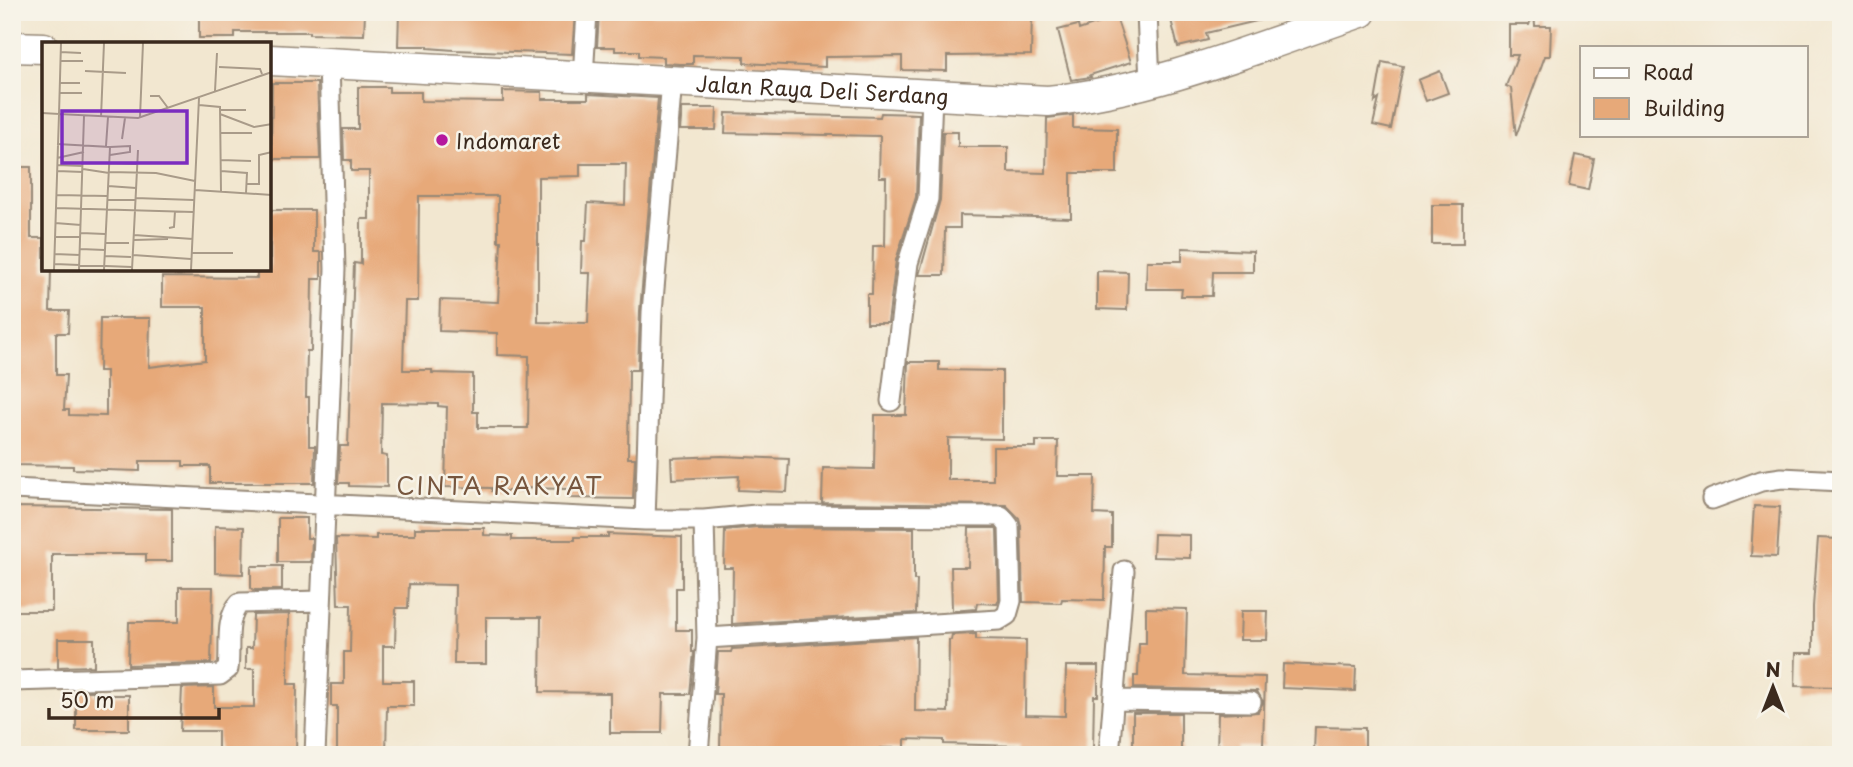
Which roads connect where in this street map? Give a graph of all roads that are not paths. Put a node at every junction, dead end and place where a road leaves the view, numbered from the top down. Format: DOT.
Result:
graph roads {
  1 [pos="587,12"];
  2 [pos="1147,12"];
  3 [pos="1361,12"];
  4 [pos="12,47"];
  5 [pos="42,48"];
  6 [pos="271,60"];
  7 [pos="329,63"];
  8 [pos="583,77"];
  9 [pos="672,82"];
  10 [pos="1150,83"];
  11 [pos="932,95"];
  12 [pos="891,401"];
  13 [pos="1841,481"];
  14 [pos="12,489"];
  15 [pos="1712,499"];
  16 [pos="325,505"];
  17 [pos="645,520"];
  18 [pos="704,520"];
  19 [pos="1124,571"];
  20 [pos="321,601"];
  21 [pos="707,638"];
  22 [pos="12,681"];
  23 [pos="1114,700"];
  24 [pos="1251,702"];
  25 [pos="315,755"];
  26 [pos="698,755"];
  27 [pos="1109,755"];
  1 -- 8 [label="street"];
  2 -- 10 [label="street"];
  3 -- 10 [label="main road, Jalan Raya Deli Serdang"];
  4 -- 5 [label="main road"];
  6 -- 7 [label="main road, Jalan Raya Deli Serdang"];
  7 -- 8 [label="main road, Jalan Raya Deli Serdang"];
  7 -- 16 [label="street"];
  8 -- 9 [label="main road, Jalan Raya Deli Serdang"];
  9 -- 11 [label="main road, Jalan Raya Deli Serdang"];
  9 -- 17 [label="street"];
  10 -- 11 [label="main road, Jalan Raya Deli Serdang"];
  11 -- 12 [label="street"];
  13 -- 15 [label="street"];
  14 -- 16 [label="street"];
  16 -- 17 [label="street"];
  16 -- 20 [label="street"];
  17 -- 18 [label="street"];
  18 -- 21 [label="street"];
  18 -- 21 [label="street"];
  19 -- 23 [label="street"];
  20 -- 22 [label="street"];
  20 -- 25 [label="street"];
  21 -- 26 [label="street"];
  23 -- 24 [label="street"];
  23 -- 27 [label="street"];
}
